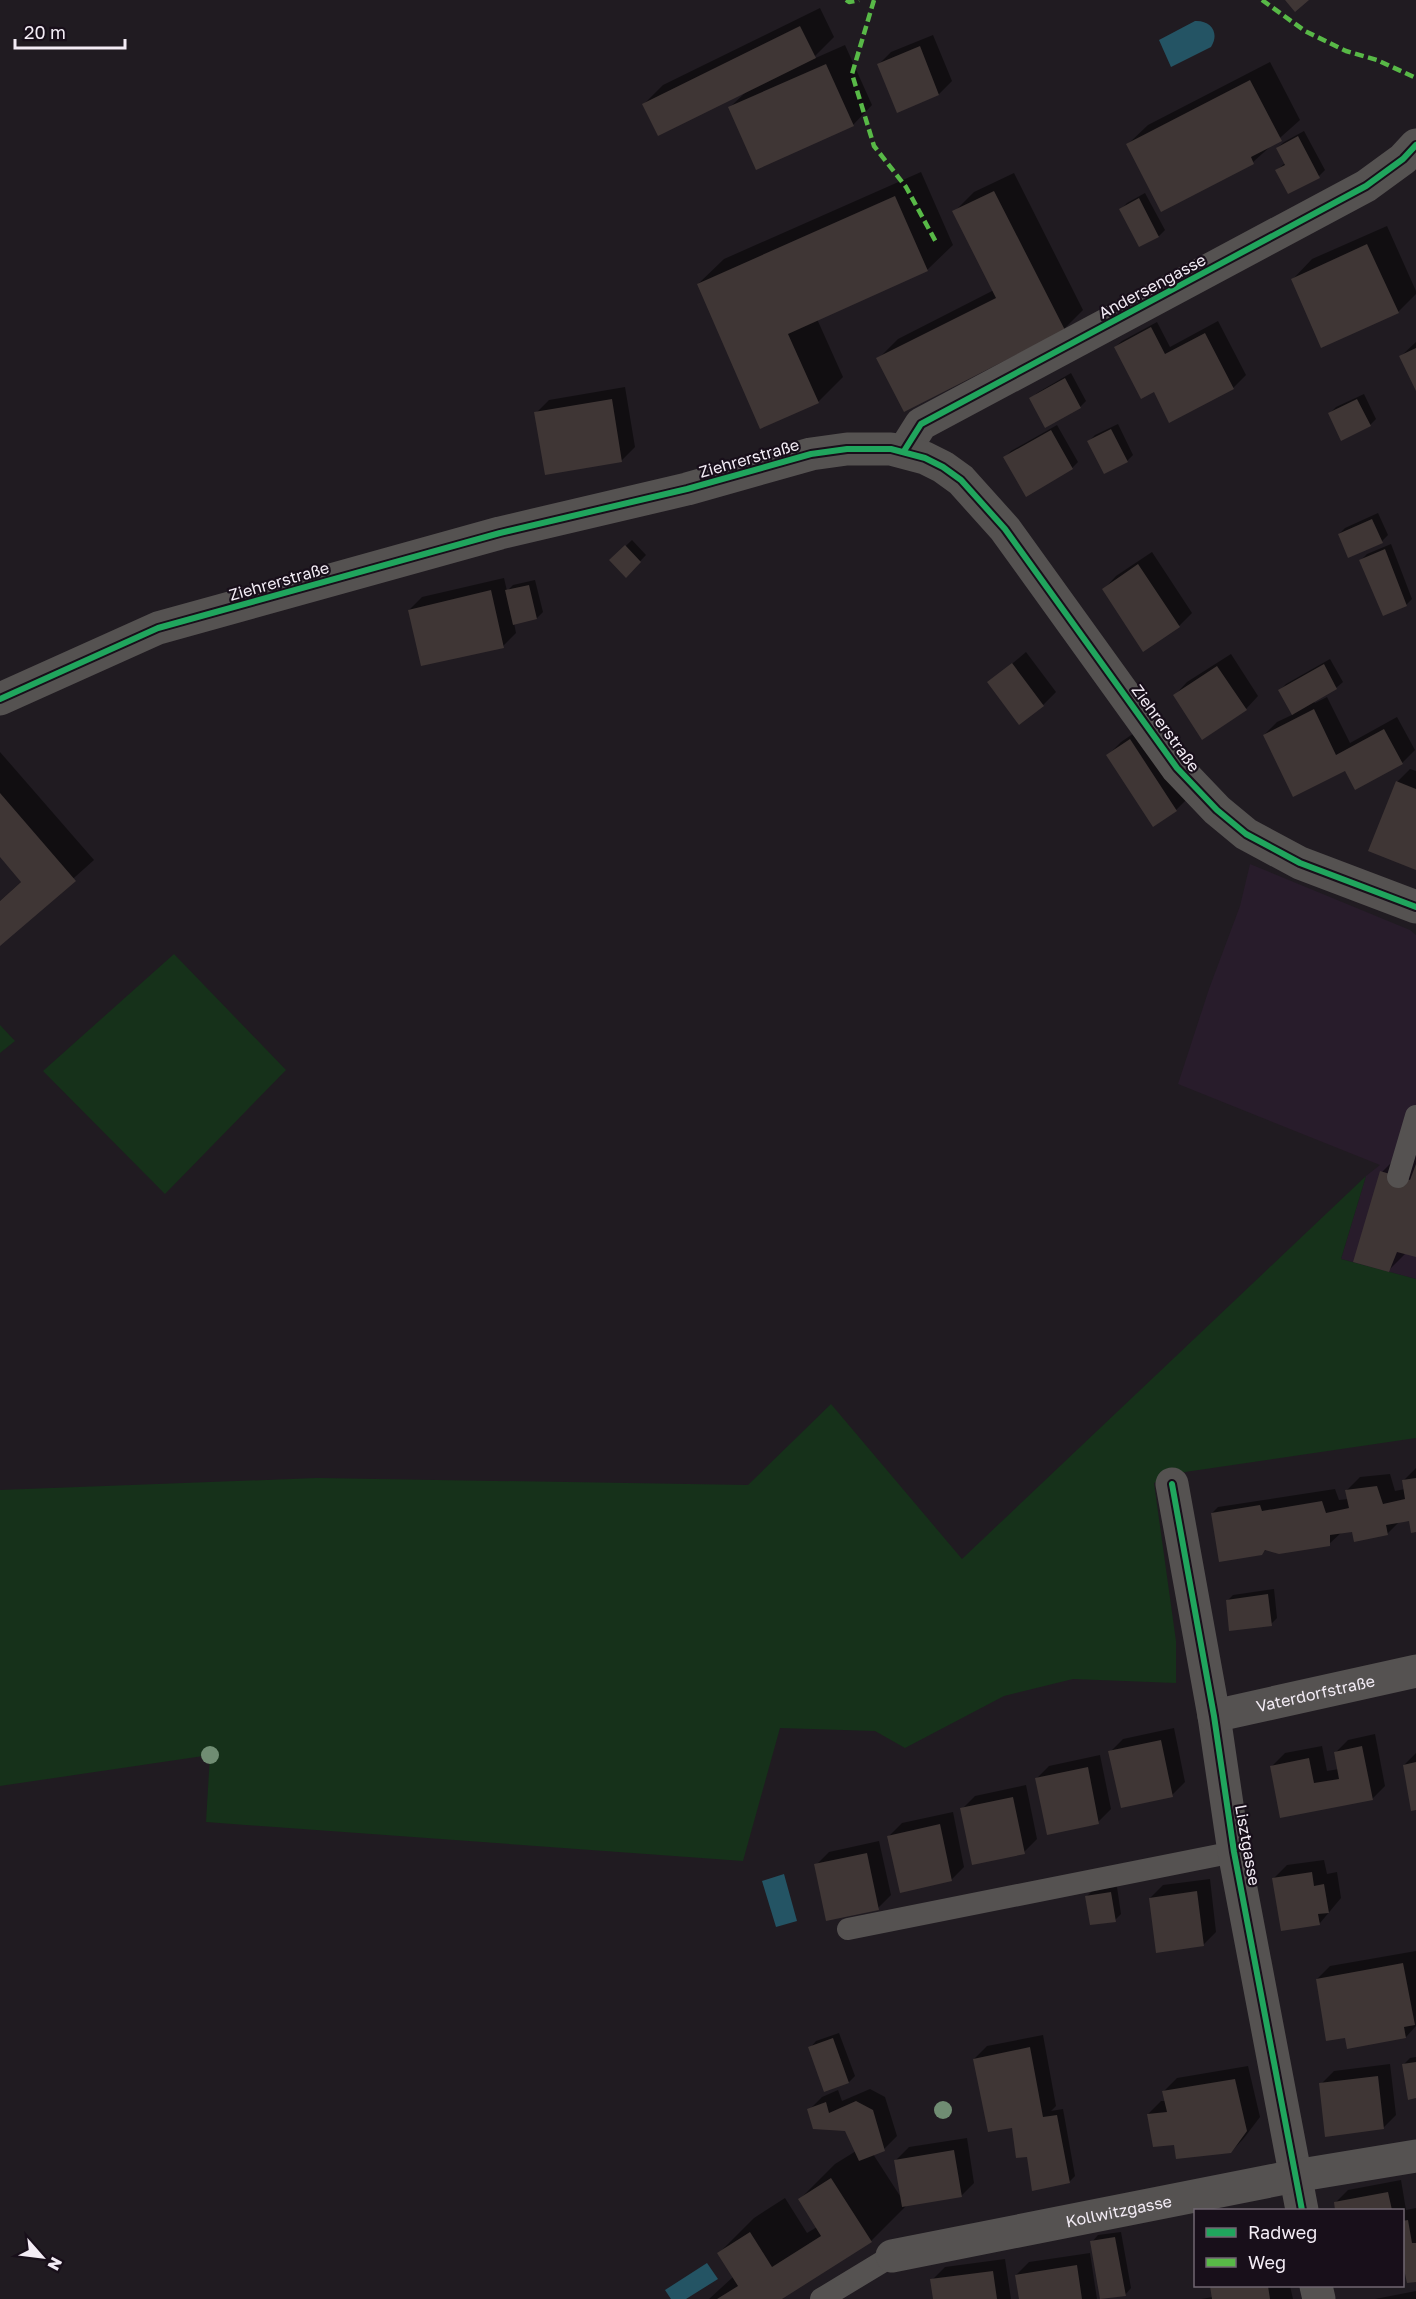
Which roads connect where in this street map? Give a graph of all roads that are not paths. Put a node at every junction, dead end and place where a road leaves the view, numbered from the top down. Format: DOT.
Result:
graph roads {
  1 [pos="1416,145"];
  2 [pos="903,451"];
  3 [pos="0,699"];
  4 [pos="1416,907"];
  5 [pos="1416,1116"];
  6 [pos="1398,1177"];
  7 [pos="1172,1484"];
  8 [pos="1416,1671"];
  9 [pos="1214,1716"];
  10 [pos="1234,1852"];
  11 [pos="849,1929"];
  12 [pos="1416,2156"];
  13 [pos="1295,2176"];
  14 [pos="1302,2209"];
  15 [pos="892,2256"];
  16 [pos="835,2295"];
  1 -- 2 [label="street, Andersengasse"];
  2 -- 3 [label="street, Ziehrerstraße"];
  2 -- 4 [label="street, Ziehrerstraße"];
  5 -- 6 [label="lane"];
  7 -- 9 [label="street, Lisztgasse"];
  8 -- 9 [label="street, Vaterdorfstraße"];
  9 -- 10 [label="street, Lisztgasse"];
  10 -- 11 [label="lane"];
  10 -- 13 [label="street, Lisztgasse"];
  12 -- 13 [label="street, Kollwitzgasse"];
  13 -- 14 [label="street, Lisztgasse"];
  13 -- 15 [label="street, Kollwitzgasse"];
  15 -- 16 [label="lane"];
}
